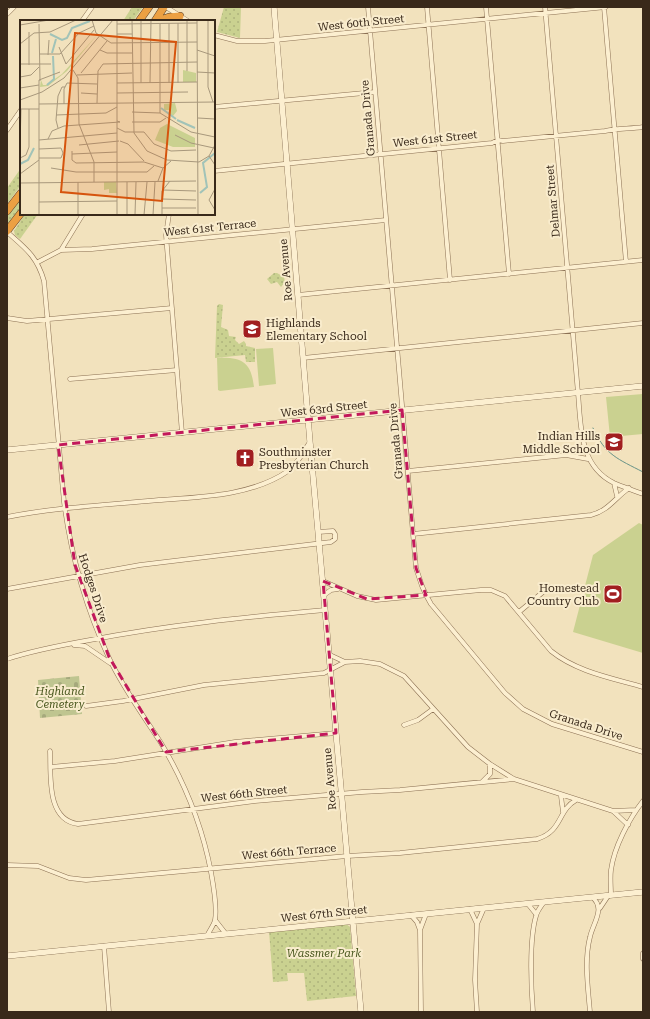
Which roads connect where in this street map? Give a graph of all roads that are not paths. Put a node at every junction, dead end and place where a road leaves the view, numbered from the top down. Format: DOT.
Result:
graph roads {
  1 [pos="14,7"];
  2 [pos="92,7"];
  3 [pos="149,7"];
  4 [pos="165,7"];
  5 [pos="274,7"];
  6 [pos="368,7"];
  7 [pos="427,7"];
  8 [pos="486,7"];
  9 [pos="545,7"];
  10 [pos="605,7"];
  11 [pos="546,13"];
  12 [pos="7,14"];
  13 [pos="180,16"];
  14 [pos="487,19"];
  15 [pos="83,20"];
  16 [pos="141,20"];
  17 [pos="157,20"];
  18 [pos="159,20"];
  19 [pos="186,20"];
  20 [pos="428,25"];
  21 [pos="370,31"];
  22 [pos="215,35"];
  23 [pos="276,40"];
  24 [pos="375,92"];
  25 [pos="282,102"];
  26 [pos="215,108"];
  27 [pos="20,111"];
  28 [pos="643,127"];
  29 [pos="615,128"];
  30 [pos="7,130"];
  31 [pos="556,136"];
  32 [pos="498,140"];
  33 [pos="439,148"];
  34 [pos="380,154"];
  35 [pos="287,163"];
  36 [pos="215,171"];
  37 [pos="20,194"];
  38 [pos="7,211"];
  39 [pos="20,214"];
  40 [pos="82,215"];
  41 [pos="169,215"];
  42 [pos="386,220"];
  43 [pos="293,229"];
  44 [pos="7,232"];
  45 [pos="167,242"];
  46 [pos="61,250"];
  47 [pos="643,260"];
  48 [pos="38,262"];
  49 [pos="626,262"];
  50 [pos="567,268"];
  51 [pos="509,274"];
  52 [pos="450,280"];
  53 [pos="392,286"];
  54 [pos="298,295"];
  55 [pos="172,308"];
  56 [pos="7,318"];
  57 [pos="47,319"];
  58 [pos="643,323"];
  59 [pos="573,330"];
  60 [pos="398,348"];
  61 [pos="303,358"];
  62 [pos="177,370"];
  63 [pos="70,379"];
  64 [pos="643,386"];
  65 [pos="578,393"];
  66 [pos="402,410"];
  67 [pos="308,421"];
  68 [pos="182,433"];
  69 [pos="310,442"];
  70 [pos="58,445"];
  71 [pos="584,446"];
  72 [pos="7,450"];
  73 [pos="566,455"];
  74 [pos="588,459"];
  75 [pos="294,466"];
  76 [pos="312,468"];
  77 [pos="408,471"];
  78 [pos="613,482"];
  79 [pos="629,488"];
  80 [pos="643,494"];
  81 [pos="617,496"];
  82 [pos="65,509"];
  83 [pos="7,517"];
  84 [pos="318,532"];
  85 [pos="413,534"];
  86 [pos="320,543"];
  87 [pos="78,576"];
  88 [pos="323,581"];
  89 [pos="549,586"];
  90 [pos="339,588"];
  91 [pos="7,589"];
  92 [pos="324,595"];
  93 [pos="426,595"];
  94 [pos="325,610"];
  95 [pos="519,612"];
  96 [pos="100,638"];
  97 [pos="70,644"];
  98 [pos="330,655"];
  99 [pos="7,659"];
  100 [pos="345,662"];
  101 [pos="112,664"];
  102 [pos="331,670"];
  103 [pos="643,687"];
  104 [pos="133,699"];
  105 [pos="86,706"];
  106 [pos="433,709"];
  107 [pos="404,725"];
  108 [pos="336,733"];
  109 [pos="50,751"];
  110 [pos="166,752"];
  111 [pos="643,752"];
  112 [pos="490,764"];
  113 [pos="51,767"];
  114 [pos="514,779"];
  115 [pos="482,782"];
  116 [pos="342,793"];
  117 [pos="561,796"];
  118 [pos="576,800"];
  119 [pos="643,801"];
  120 [pos="194,808"];
  121 [pos="636,810"];
  122 [pos="613,811"];
  123 [pos="563,814"];
  124 [pos="628,825"];
  125 [pos="347,856"];
  126 [pos="7,865"];
  127 [pos="210,868"];
  128 [pos="643,892"];
  129 [pos="610,895"];
  130 [pos="592,897"];
  131 [pos="544,902"];
  132 [pos="528,904"];
  133 [pos="484,908"];
  134 [pos="470,909"];
  135 [pos="600,909"];
  136 [pos="426,914"];
  137 [pos="536,914"];
  138 [pos="411,915"];
  139 [pos="215,920"];
  140 [pos="353,921"];
  141 [pos="477,924"];
  142 [pos="420,930"];
  143 [pos="226,934"];
  144 [pos="207,936"];
  145 [pos="104,946"];
  146 [pos="643,953"];
  147 [pos="7,956"];
  148 [pos="643,959"];
  149 [pos="109,1012"];
  150 [pos="361,1012"];
  151 [pos="421,1012"];
  152 [pos="477,1012"];
  153 [pos="533,1012"];
  154 [pos="590,1012"];
  1 -- 12 [label="street"];
  2 -- 15 [label="street"];
  3 -- 16 [label="highway"];
  4 -- 13 [label="street"];
  4 -- 17 [label="highway"];
  5 -- 23 [label="main road, Roe Avenue"];
  6 -- 21 [label="street, Granada Drive"];
  7 -- 20 [label="street"];
  8 -- 14 [label="street"];
  9 -- 11 [label="street, Delmar Street"];
  10 -- 11 [label="street, West 60th Street"];
  10 -- 29 [label="street"];
  11 -- 14 [label="street, West 60th Street"];
  11 -- 31 [label="street, Delmar Street"];
  13 -- 18 [label="highway"];
  13 -- 19 [label="street"];
  14 -- 20 [label="street, West 60th Street"];
  14 -- 32 [label="street"];
  20 -- 21 [label="street, West 60th Street"];
  20 -- 33 [label="street"];
  21 -- 23 [label="street, West 60th Street"];
  21 -- 24 [label="street, Granada Drive"];
  22 -- 23 [label="street, West 60th Street"];
  23 -- 25 [label="main road, Roe Avenue"];
  24 -- 25 [label="street"];
  24 -- 34 [label="street, Granada Drive"];
  25 -- 26 [label="street"];
  25 -- 35 [label="main road, Roe Avenue"];
  27 -- 30 [label="street"];
  28 -- 29 [label="street, West 61st Street"];
  29 -- 31 [label="street, West 61st Street"];
  29 -- 49 [label="street"];
  31 -- 32 [label="street, West 61st Street"];
  31 -- 50 [label="street, Delmar Street"];
  32 -- 33 [label="street, West 61st Street"];
  32 -- 51 [label="street"];
  33 -- 34 [label="street, West 61st Street"];
  33 -- 52 [label="street"];
  34 -- 35 [label="street, West 61st Street"];
  34 -- 42 [label="street, Granada Drive"];
  35 -- 36 [label="street, West 61st Street"];
  35 -- 43 [label="main road, Roe Avenue"];
  37 -- 38 [label="highway"];
  39 -- 44 [label="highway"];
  40 -- 46 [label="street"];
  41 -- 45 [label="street"];
  42 -- 43 [label="street, West 61st Terrace"];
  42 -- 53 [label="street, Granada Drive"];
  43 -- 45 [label="street, West 61st Terrace"];
  43 -- 54 [label="main road, Roe Avenue"];
  44 -- 48 [label="street, Hodges Drive"];
  45 -- 46 [label="street, West 61st Terrace"];
  45 -- 55 [label="street"];
  46 -- 48 [label="street, West 61st Terrace"];
  47 -- 49 [label="street"];
  48 -- 57 [label="street, Hodges Drive"];
  49 -- 50 [label="street"];
  50 -- 51 [label="street"];
  50 -- 59 [label="street, Delmar Street"];
  51 -- 52 [label="street"];
  52 -- 53 [label="street"];
  53 -- 54 [label="street"];
  53 -- 60 [label="street, Granada Drive"];
  54 -- 61 [label="main road, Roe Avenue"];
  55 -- 57 [label="street"];
  55 -- 62 [label="street"];
  56 -- 57 [label="street"];
  57 -- 70 [label="street, Hodges Drive"];
  58 -- 59 [label="street"];
  59 -- 60 [label="street"];
  59 -- 65 [label="street, Delmar Street"];
  60 -- 61 [label="street"];
  60 -- 66 [label="street, Granada Drive"];
  61 -- 67 [label="main road, Roe Avenue"];
  62 -- 63 [label="street"];
  62 -- 68 [label="street"];
  64 -- 65 [label="main road, West 63rd Street"];
  65 -- 66 [label="main road, West 63rd Street"];
  65 -- 71 [label="street, Delmar Street"];
  66 -- 67 [label="main road, West 63rd Street"];
  66 -- 77 [label="street, Granada Drive"];
  67 -- 68 [label="main road, West 63rd Street"];
  67 -- 69 [label="main road, Roe Avenue"];
  68 -- 70 [label="main road, West 63rd Street"];
  69 -- 75 [label="street"];
  69 -- 76 [label="main road, Roe Avenue"];
  70 -- 72 [label="main road, West 63rd Street"];
  70 -- 82 [label="street, Hodges Drive"];
  71 -- 73 [label="street"];
  71 -- 74 [label="street, Delmar Street"];
  73 -- 74 [label="street"];
  73 -- 77 [label="street"];
  74 -- 78 [label="street"];
  75 -- 76 [label="street"];
  75 -- 82 [label="street"];
  76 -- 84 [label="main road, Roe Avenue"];
  77 -- 85 [label="street, Granada Drive"];
  78 -- 79 [label="street"];
  78 -- 81 [label="street"];
  79 -- 80 [label="street"];
  79 -- 81 [label="street"];
  81 -- 85 [label="street"];
  82 -- 83 [label="street"];
  82 -- 87 [label="street, Hodges Drive"];
  84 -- 86 [label="main road, Roe Avenue"];
  84 -- 86 [label="street"];
  85 -- 93 [label="street, Granada Drive"];
  86 -- 87 [label="street"];
  86 -- 88 [label="main road, Roe Avenue"];
  87 -- 91 [label="street"];
  87 -- 96 [label="street, Hodges Drive"];
  88 -- 90 [label="street"];
  88 -- 92 [label="main road, Roe Avenue"];
  89 -- 95 [label="street"];
  90 -- 92 [label="street"];
  90 -- 93 [label="street"];
  92 -- 94 [label="main road, Roe Avenue"];
  93 -- 95 [label="street"];
  93 -- 111 [label="street, Granada Drive"];
  94 -- 96 [label="street"];
  94 -- 98 [label="main road, Roe Avenue"];
  95 -- 103 [label="street"];
  96 -- 97 [label="street"];
  96 -- 101 [label="street, Hodges Drive"];
  97 -- 99 [label="street"];
  97 -- 101 [label="street"];
  98 -- 100 [label="street"];
  98 -- 102 [label="main road, Roe Avenue"];
  100 -- 102 [label="street"];
  100 -- 106 [label="street"];
  101 -- 104 [label="street, Hodges Drive"];
  102 -- 104 [label="street"];
  102 -- 108 [label="main road, Roe Avenue"];
  104 -- 105 [label="street"];
  104 -- 110 [label="street, Hodges Drive"];
  106 -- 107 [label="street"];
  106 -- 112 [label="street"];
  108 -- 110 [label="street"];
  108 -- 116 [label="main road, Roe Avenue"];
  109 -- 113 [label="street"];
  110 -- 113 [label="street"];
  110 -- 120 [label="street, Hodges Drive"];
  112 -- 114 [label="street"];
  112 -- 115 [label="street"];
  113 -- 120 [label="street, West 66th Street"];
  114 -- 115 [label="street, West 66th Street"];
  114 -- 117 [label="street, West 66th Street"];
  115 -- 116 [label="street, West 66th Street"];
  116 -- 120 [label="street, West 66th Street"];
  116 -- 125 [label="main road, Roe Avenue"];
  117 -- 118 [label="street, West 66th Street"];
  117 -- 123 [label="street"];
  118 -- 122 [label="street, West 66th Street"];
  118 -- 123 [label="street, West 66th Terrace"];
  119 -- 121 [label="street"];
  120 -- 127 [label="street, Hodges Drive"];
  121 -- 122 [label="street, West 66th Street"];
  121 -- 124 [label="street"];
  122 -- 124 [label="street"];
  123 -- 125 [label="street, West 66th Terrace"];
  124 -- 129 [label="street"];
  125 -- 127 [label="street, West 66th Terrace"];
  125 -- 140 [label="main road, Roe Avenue"];
  126 -- 127 [label="street, West 66th Terrace"];
  127 -- 139 [label="street, Hodges Drive"];
  128 -- 129 [label="main road, West 67th Street"];
  129 -- 130 [label="main road, West 67th Street"];
  129 -- 135 [label="street"];
  130 -- 131 [label="main road, West 67th Street"];
  130 -- 135 [label="street"];
  131 -- 132 [label="main road, West 67th Street"];
  131 -- 137 [label="street"];
  132 -- 133 [label="main road, West 67th Street"];
  132 -- 137 [label="street"];
  133 -- 134 [label="main road, West 67th Street"];
  133 -- 141 [label="street"];
  134 -- 136 [label="main road, West 67th Street"];
  134 -- 141 [label="street"];
  135 -- 154 [label="street"];
  136 -- 138 [label="main road, West 67th Street"];
  136 -- 142 [label="street"];
  137 -- 153 [label="street"];
  138 -- 140 [label="main road, West 67th Street"];
  138 -- 142 [label="street"];
  139 -- 143 [label="street"];
  139 -- 144 [label="street"];
  140 -- 143 [label="main road, West 67th Street"];
  140 -- 150 [label="main road, Roe Avenue"];
  141 -- 152 [label="street"];
  142 -- 151 [label="street"];
  143 -- 144 [label="main road, West 67th Street"];
  144 -- 145 [label="main road, West 67th Street"];
  145 -- 147 [label="main road, West 67th Street"];
  145 -- 149 [label="street"];
  146 -- 148 [label="street"];
}
